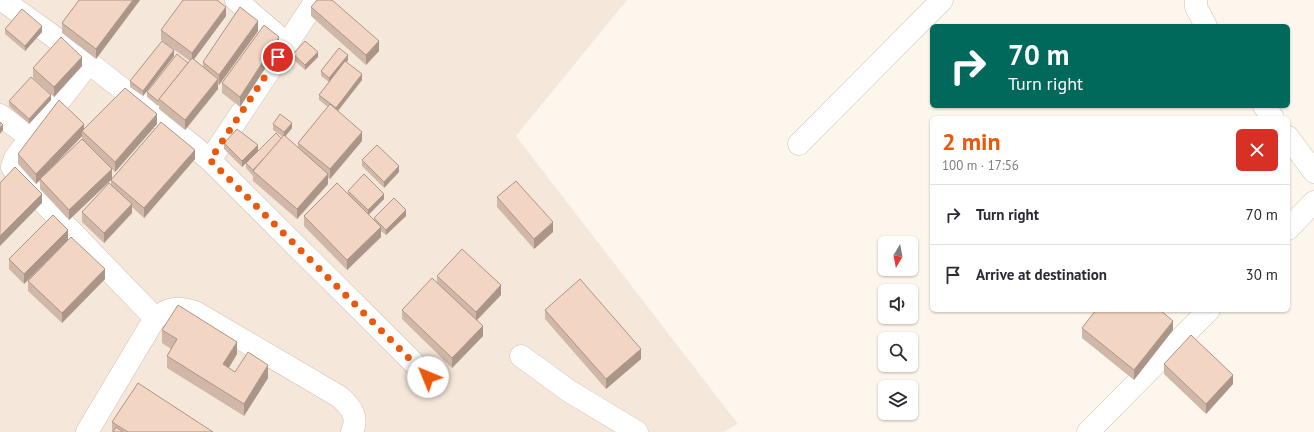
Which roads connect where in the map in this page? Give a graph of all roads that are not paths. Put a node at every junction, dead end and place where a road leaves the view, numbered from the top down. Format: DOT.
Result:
graph roads {
  1 [pos="2,0"];
  2 [pos="236,0"];
  3 [pos="942,0"];
  4 [pos="1196,0"];
  5 [pos="315,2"];
  6 [pos="1205,24"];
  7 [pos="287,44"];
  8 [pos="89,63"];
  9 [pos="1266,108"];
  10 [pos="0,115"];
  11 [pos="1272,116"];
  12 [pos="31,138"];
  13 [pos="1290,141"];
  14 [pos="799,144"];
  15 [pos="210,160"];
  16 [pos="1314,172"];
  17 [pos="1314,202"];
  18 [pos="1290,227"];
  19 [pos="1207,312"];
  20 [pos="155,318"];
  21 [pos="521,356"];
  22 [pos="428,377"];
  23 [pos="87,432"];
  24 [pos="352,432"];
  25 [pos="637,432"];
  26 [pos="1088,432"];
  1 -- 8 [label="street"];
  2 -- 7 [label="street"];
  3 -- 14 [label="street"];
  4 -- 6 [label="street"];
  5 -- 7 [label="street"];
  7 -- 15 [label="street"];
  8 -- 12 [label="street"];
  8 -- 15 [label="street"];
  9 -- 11 [label="street"];
  10 -- 12 [label="street"];
  12 -- 20 [label="street"];
  13 -- 16 [label="street"];
  15 -- 22 [label="street"];
  17 -- 18 [label="street"];
  19 -- 26 [label="street"];
  20 -- 23 [label="street"];
  20 -- 24 [label="street"];
  21 -- 25 [label="street"];
}
